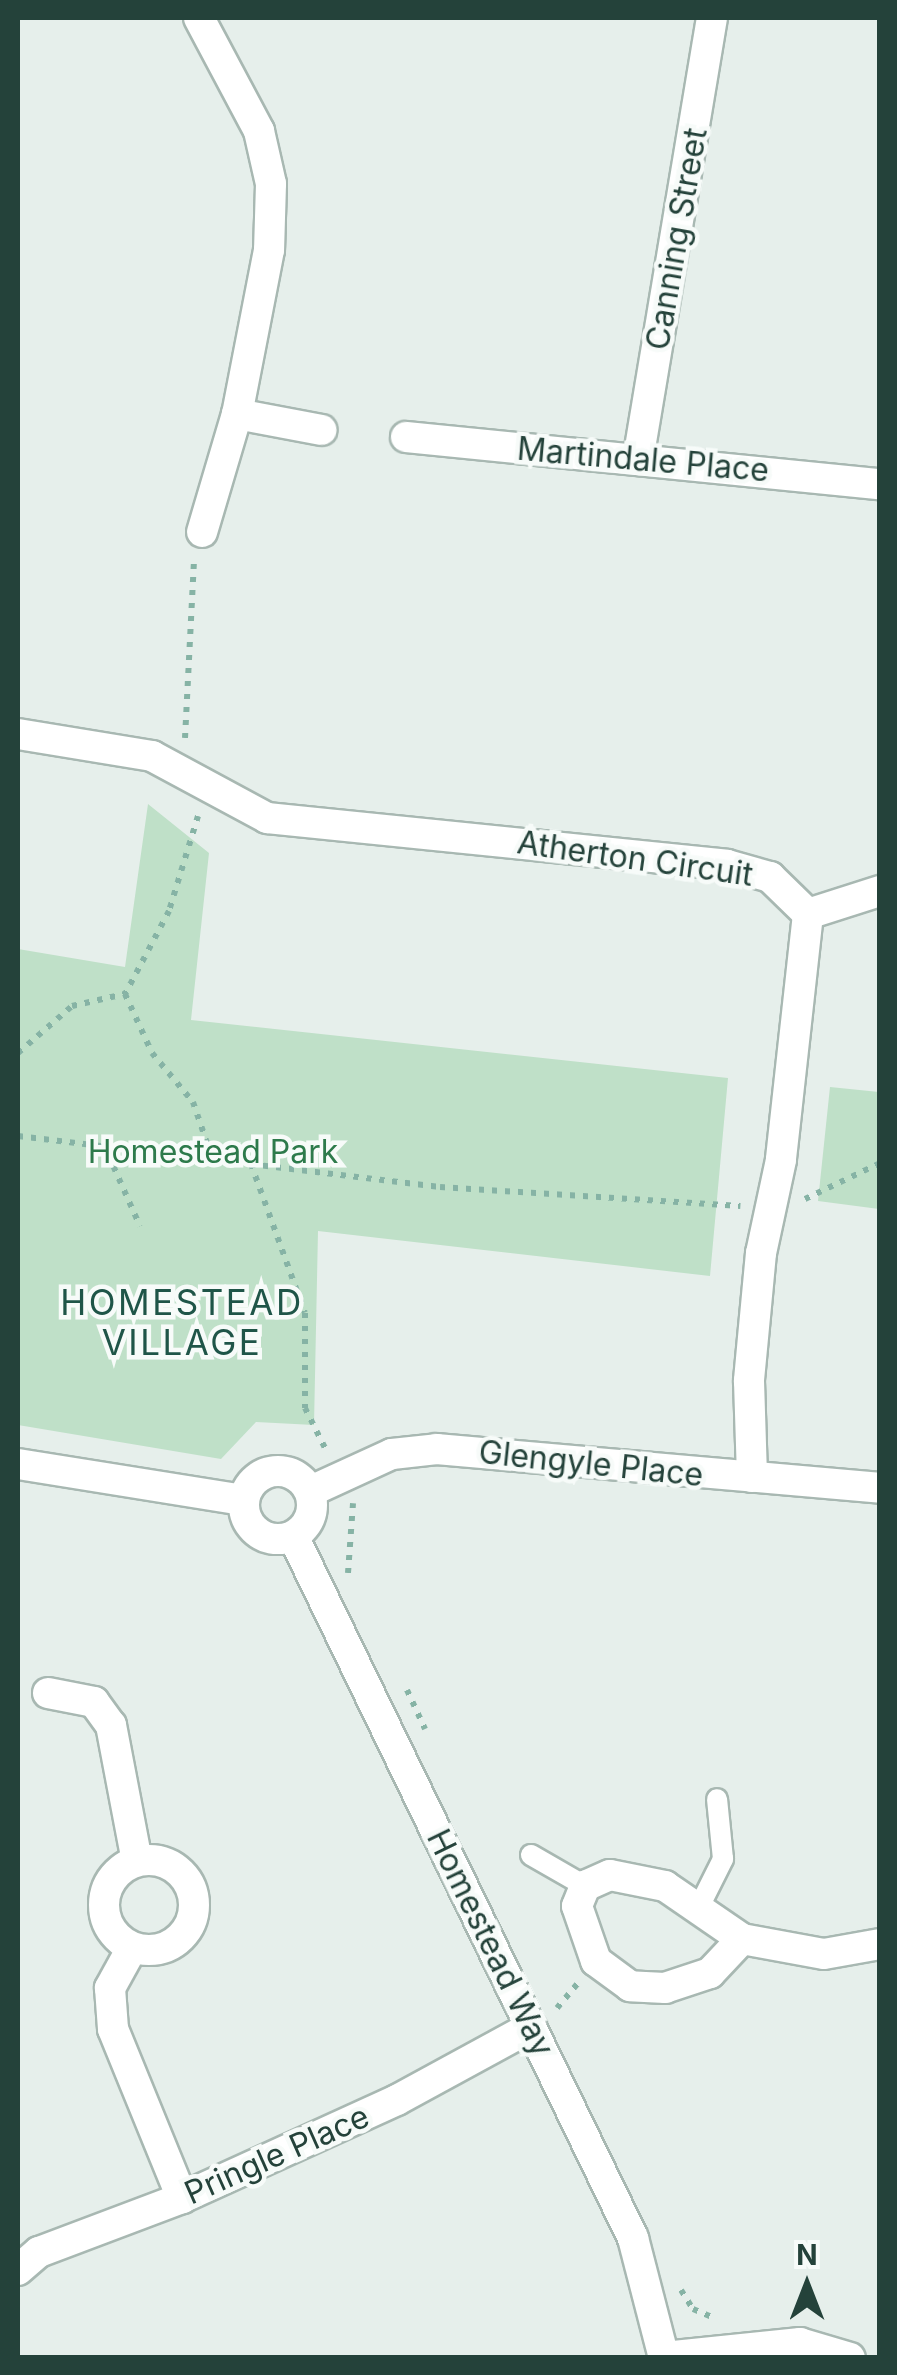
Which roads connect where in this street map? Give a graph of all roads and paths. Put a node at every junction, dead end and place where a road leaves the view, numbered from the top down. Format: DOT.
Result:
graph roads {
  1 [pos="199,18"];
  2 [pos="712,18"];
  3 [pos="237,414"];
  4 [pos="322,430"];
  5 [pos="406,437"];
  6 [pos="638,460"];
  7 [pos="880,484"];
  8 [pos="202,532"];
  9 [pos="18,734"];
  10 [pos="205,784"];
  11 [pos="880,891"];
  12 [pos="808,914"];
  13 [pos="126,994"];
  14 [pos="18,1052"];
  15 [pos="18,1136"];
  16 [pos="104,1143"];
  17 [pos="211,1155"];
  18 [pos="880,1163"];
  19 [pos="251,1164"];
  20 [pos="771,1209"];
  21 [pos="140,1226"];
  22 [pos="18,1464"];
  23 [pos="344,1476"];
  24 [pos="752,1477"];
  25 [pos="880,1488"];
  26 [pos="310,1491"];
  27 [pos="242,1500"];
  28 [pos="294,1538"];
  29 [pos="349,1580"];
  30 [pos="399,1677"];
  31 [pos="48,1693"];
  32 [pos="429,1740"];
  33 [pos="717,1799"];
  34 [pos="531,1855"];
  35 [pos="136,1856"];
  36 [pos="585,1886"];
  37 [pos="699,1907"];
  38 [pos="742,1939"];
  39 [pos="880,1944"];
  40 [pos="132,1948"];
  41 [pos="548,1991"];
  42 [pos="565,2023"];
  43 [pos="531,2027"];
  44 [pos="182,2198"];
  45 [pos="18,2270"];
  46 [pos="673,2272"];
  47 [pos="723,2350"];
  48 [pos="664,2357"];
  49 [pos="850,2358"];
  1 -- 3 [label="street"];
  2 -- 6 [label="street, Canning Street"];
  3 -- 4 [label="street"];
  3 -- 8 [label="street"];
  5 -- 6 [label="street, Martindale Place"];
  6 -- 7 [label="street, Martindale Place"];
  8 -- 10 [label="path"];
  9 -- 10 [label="street, Atherton Circuit"];
  10 -- 12 [label="street, Atherton Circuit"];
  10 -- 13 [label="path"];
  11 -- 12 [label="street"];
  12 -- 20 [label="street"];
  13 -- 14 [label="path"];
  13 -- 17 [label="path"];
  15 -- 16 [label="path"];
  16 -- 17 [label="path"];
  16 -- 21 [label="path"];
  17 -- 19 [label="path"];
  18 -- 20 [label="path"];
  19 -- 20 [label="path"];
  19 -- 23 [label="path"];
  20 -- 24 [label="street"];
  22 -- 27 [label="street"];
  23 -- 24 [label="street, Glengyle Place"];
  23 -- 26 [label="street, Glengyle Place"];
  23 -- 29 [label="path"];
  24 -- 25 [label="street, Glengyle Place"];
  26 -- 27 [label="street"];
  26 -- 28 [label="street"];
  27 -- 28 [label="street"];
  28 -- 43 [label="street, Homestead Way"];
  30 -- 32 [label="path"];
  31 -- 35 [label="street"];
  33 -- 37 [label="lane"];
  34 -- 36 [label="lane"];
  35 -- 40 [label="street"];
  35 -- 40 [label="street"];
  36 -- 37 [label="street"];
  36 -- 38 [label="street"];
  37 -- 38 [label="street"];
  38 -- 39 [label="street"];
  40 -- 44 [label="street"];
  41 -- 42 [label="path"];
  43 -- 44 [label="street, Pringle Place"];
  43 -- 48 [label="street, Homestead Way"];
  44 -- 45 [label="street, Pringle Place"];
  46 -- 47 [label="path"];
  47 -- 48 [label="street"];
  47 -- 49 [label="street"];
}
